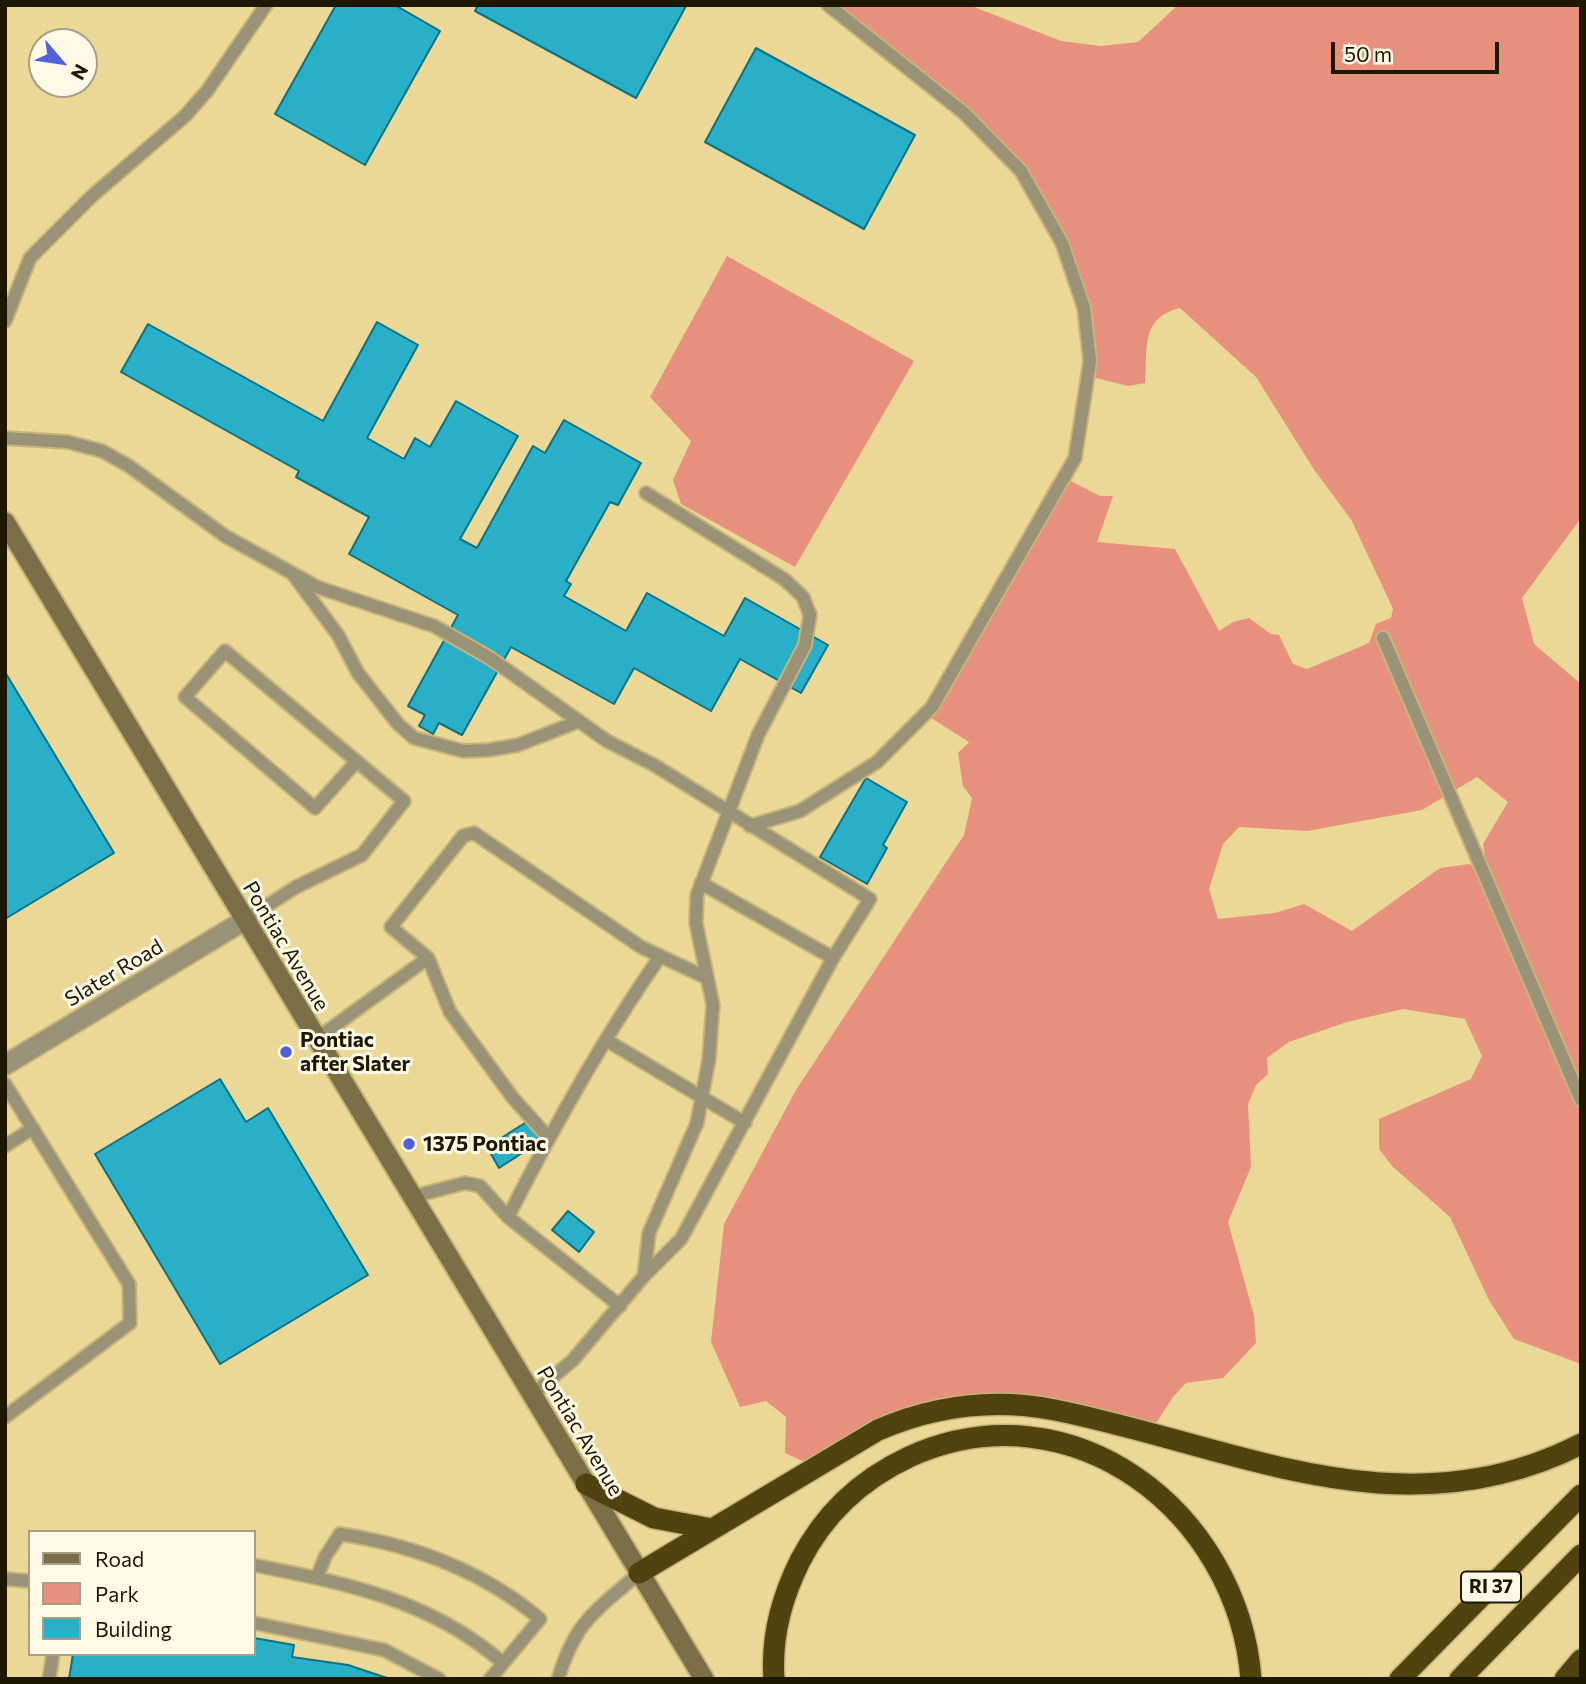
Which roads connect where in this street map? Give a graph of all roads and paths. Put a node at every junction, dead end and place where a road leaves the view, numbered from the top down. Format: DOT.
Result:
graph roads {
  1 [pos="266,5"];
  2 [pos="828,5"];
  3 [pos="5,321"];
  4 [pos="5,438"];
  5 [pos="646,493"];
  6 [pos="5,523"];
  7 [pos="292,573"];
  8 [pos="1383,638"];
  9 [pos="577,722"];
  10 [pos="356,762"];
  11 [pos="728,813"];
  12 [pos="750,826"];
  13 [pos="701,883"];
  14 [pos="245,920"];
  15 [pos="428,958"];
  16 [pos="659,958"];
  17 [pos="833,958"];
  18 [pos="707,978"];
  19 [pos="315,1040"];
  20 [pos="606,1040"];
  21 [pos="5,1065"];
  22 [pos="5,1084"];
  23 [pos="703,1096"];
  24 [pos="1581,1100"];
  25 [pos="745,1123"];
  26 [pos="33,1128"];
  27 [pos="549,1138"];
  28 [pos="5,1146"];
  29 [pos="411,1197"];
  30 [pos="508,1217"];
  31 [pos="644,1276"];
  32 [pos="620,1306"];
  33 [pos="532,1395"];
  34 [pos="5,1417"];
  35 [pos="1581,1444"];
  36 [pos="586,1484"];
  37 [pos="1581,1495"];
  38 [pos="712,1529"];
  39 [pos="1581,1555"];
  40 [pos="256,1565"];
  41 [pos="639,1573"];
  42 [pos="317,1577"];
  43 [pos="5,1579"];
  44 [pos="28,1581"];
  45 [pos="256,1623"];
  46 [pos="53,1656"];
  47 [pos="1581,1660"];
  48 [pos="503,1663"];
  49 [pos="49,1679"];
  50 [pos="439,1679"];
  51 [pos="490,1679"];
  52 [pos="558,1679"];
  53 [pos="704,1679"];
  54 [pos="774,1679"];
  55 [pos="1251,1679"];
  56 [pos="1400,1679"];
  57 [pos="1460,1679"];
  58 [pos="1566,1679"];
  1 -- 3 [label="lane"];
  2 -- 12 [label="lane"];
  4 -- 7 [label="lane"];
  5 -- 11 [label="lane"];
  6 -- 14 [label="main road, Pontiac Avenue"];
  7 -- 9 [label="lane"];
  7 -- 9 [label="lane"];
  8 -- 24 [label="lane"];
  9 -- 11 [label="lane"];
  10 -- 10 [label="lane"];
  10 -- 14 [label="lane"];
  11 -- 12 [label="lane"];
  11 -- 13 [label="lane"];
  12 -- 17 [label="lane"];
  13 -- 17 [label="lane"];
  13 -- 18 [label="lane"];
  14 -- 19 [label="main road, Pontiac Avenue"];
  14 -- 21 [label="street, Slater Road"];
  15 -- 16 [label="lane"];
  15 -- 19 [label="lane"];
  15 -- 27 [label="lane"];
  16 -- 18 [label="lane"];
  16 -- 20 [label="lane"];
  17 -- 25 [label="lane"];
  18 -- 23 [label="lane"];
  19 -- 29 [label="main road, Pontiac Avenue"];
  20 -- 23 [label="lane"];
  20 -- 27 [label="lane"];
  22 -- 26 [label="lane"];
  23 -- 25 [label="lane"];
  23 -- 31 [label="lane"];
  25 -- 31 [label="lane"];
  26 -- 28 [label="lane"];
  26 -- 34 [label="lane"];
  27 -- 30 [label="lane"];
  29 -- 30 [label="lane"];
  29 -- 33 [label="main road, Pontiac Avenue"];
  30 -- 32 [label="lane"];
  31 -- 32 [label="lane"];
  32 -- 33 [label="lane"];
  33 -- 36 [label="main road, Pontiac Avenue"];
  35 -- 38 [label="highway"];
  36 -- 38 [label="highway"];
  36 -- 41 [label="main road, Pontiac Avenue"];
  37 -- 56 [label="highway, RI 37"];
  38 -- 41 [label="highway"];
  39 -- 57 [label="highway, RI 37"];
  40 -- 42 [label="lane"];
  41 -- 52 [label="lane"];
  41 -- 53 [label="main road, Pontiac Avenue"];
  42 -- 48 [label="lane"];
  42 -- 48 [label="lane"];
  43 -- 44 [label="lane"];
  45 -- 50 [label="lane"];
  46 -- 49 [label="lane"];
  47 -- 58 [label="highway"];
  48 -- 51 [label="lane"];
  54 -- 55 [label="highway"];
}
